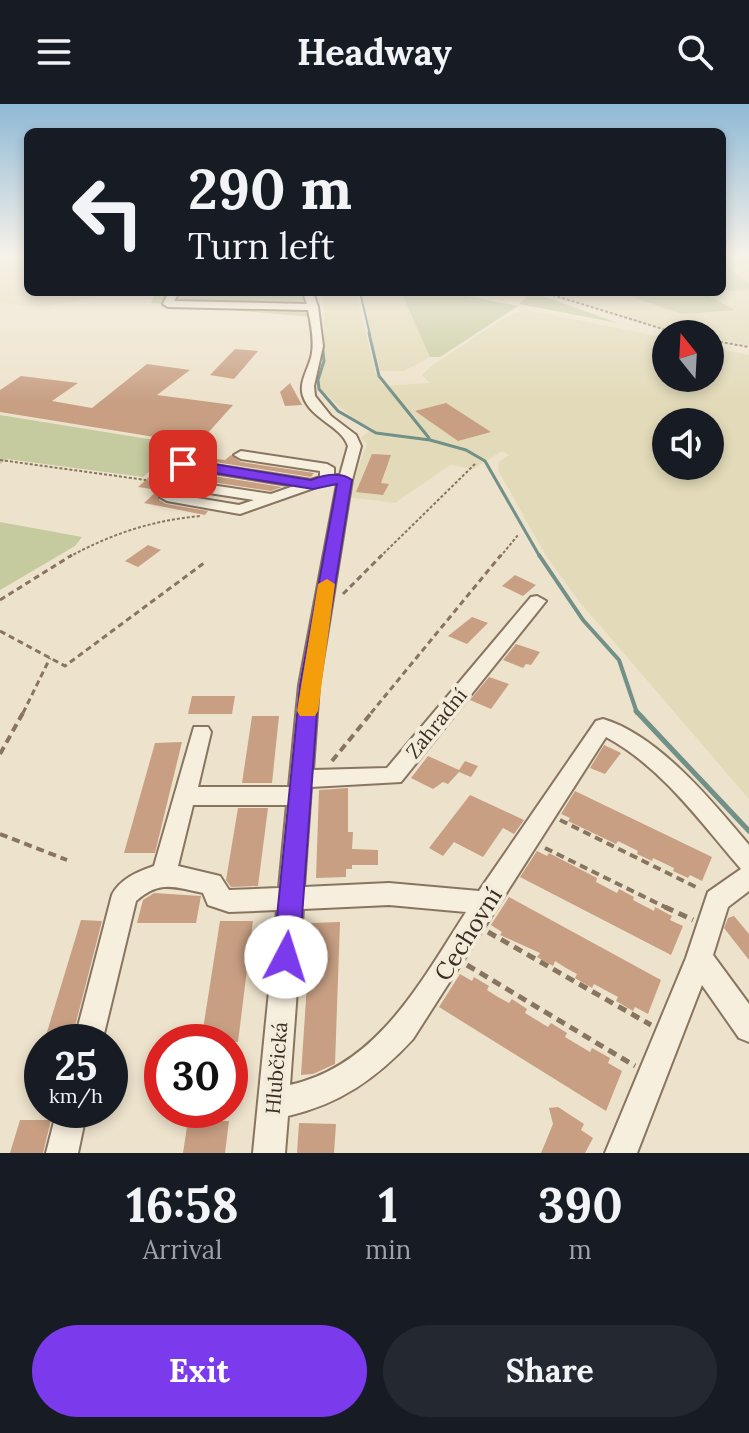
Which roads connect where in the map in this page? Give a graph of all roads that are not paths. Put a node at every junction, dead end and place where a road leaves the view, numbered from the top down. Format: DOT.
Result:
graph roads {
  1 [pos="168,304"];
  2 [pos="240,304"];
  3 [pos="311,304"];
  4 [pos="221,305"];
  5 [pos="241,455"];
  6 [pos="183,464"];
  7 [pos="158,481"];
  8 [pos="328,481"];
  9 [pos="167,497"];
  10 [pos="272,499"];
  11 [pos="537,601"];
  12 [pos="201,732"];
  13 [pos="302,788"];
  14 [pos="185,796"];
  15 [pos="749,862"];
  16 [pos="164,873"];
  17 [pos="749,877"];
  18 [pos="291,898"];
  19 [pos="480,913"];
  20 [pos="699,958"];
  21 [pos="93,1024"];
  22 [pos="749,1028"];
  23 [pos="273,1104"];
  24 [pos="68,1128"];
  25 [pos="62,1153"];
  26 [pos="269,1153"];
  27 [pos="621,1153"];
  1 -- 4 [label="street"];
  2 -- 4 [label="street"];
  3 -- 8 [label="street, Hlubčická"];
  5 -- 8 [label="street"];
  6 -- 8 [label="street"];
  7 -- 10 [label="street"];
  8 -- 10 [label="street"];
  8 -- 13 [label="street, Hlubčická"];
  9 -- 10 [label="street"];
  11 -- 13 [label="street, Zahradní"];
  12 -- 14 [label="street"];
  13 -- 14 [label="street, Zahradní"];
  13 -- 18 [label="street, Hlubčická"];
  14 -- 16 [label="street"];
  15 -- 19 [label="street, Cechovní"];
  16 -- 18 [label="street"];
  16 -- 21 [label="street"];
  17 -- 20 [label="street"];
  18 -- 19 [label="street"];
  18 -- 23 [label="street, Hlubčická"];
  19 -- 23 [label="street, Cechovní"];
  20 -- 22 [label="street"];
  20 -- 27 [label="street"];
  23 -- 26 [label="street, Hlubčická"];
  24 -- 25 [label="street"];
}
